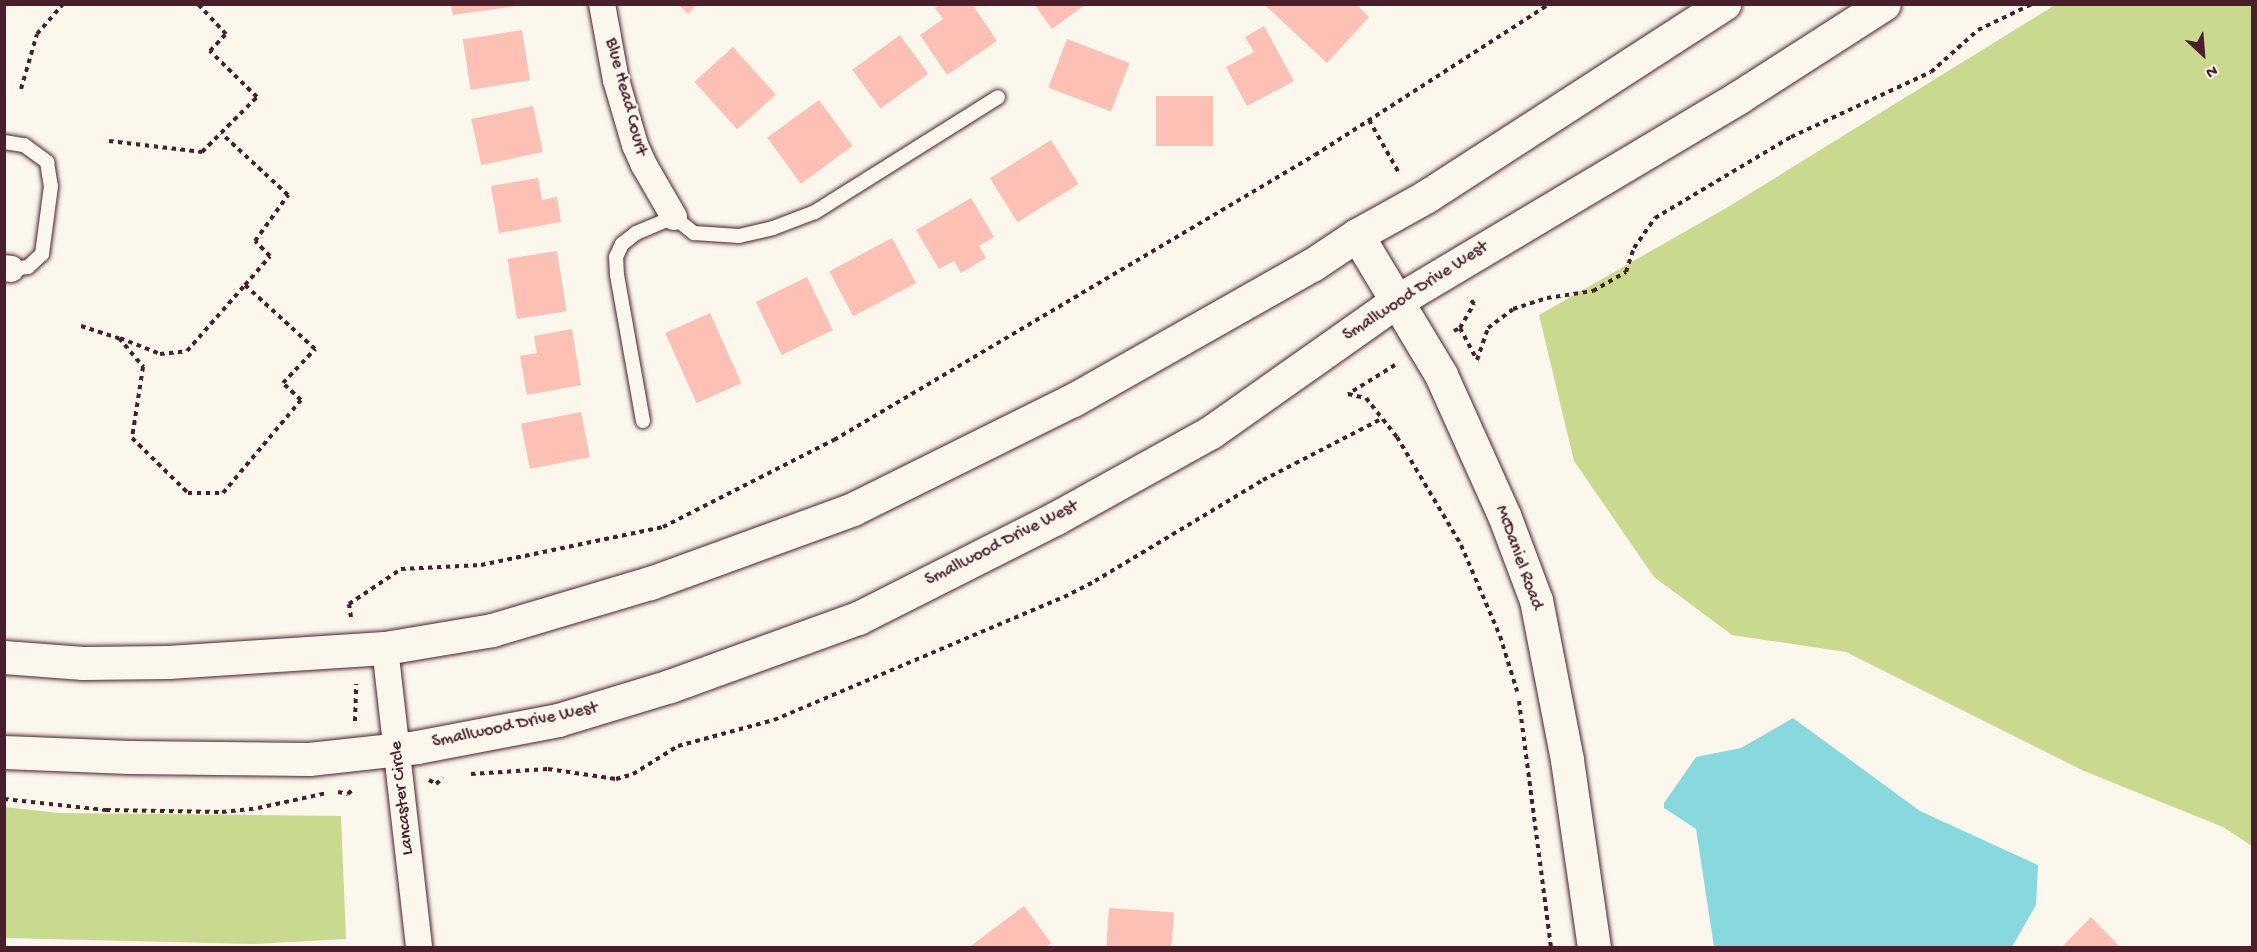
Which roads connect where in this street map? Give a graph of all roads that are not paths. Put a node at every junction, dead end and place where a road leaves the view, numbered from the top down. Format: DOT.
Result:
graph roads {
  1 [pos="602,4"];
  2 [pos="1724,4"];
  3 [pos="1884,4"];
  4 [pos="998,97"];
  5 [pos="4,142"];
  6 [pos="674,217"];
  7 [pos="1357,235"];
  8 [pos="8,269"];
  9 [pos="1397,300"];
  10 [pos="643,421"];
  11 [pos="371,649"];
  12 [pos="4,657"];
  13 [pos="83,663"];
  14 [pos="4,665"];
  15 [pos="398,749"];
  16 [pos="4,752"];
  17 [pos="419,948"];
  18 [pos="1594,948"];
  1 -- 6 [label="street, Blue Head Court"];
  2 -- 7 [label="main road"];
  3 -- 9 [label="main road, Smallwood Drive West"];
  4 -- 6 [label="lane"];
  5 -- 8 [label="lane"];
  6 -- 10 [label="lane"];
  7 -- 9 [label="main road, McDaniel Road"];
  7 -- 11 [label="main road"];
  9 -- 15 [label="main road, Smallwood Drive West"];
  9 -- 18 [label="main road, McDaniel Road"];
  11 -- 13 [label="main road"];
  11 -- 15 [label="street, Lancaster Circle"];
  12 -- 13 [label="main road"];
  13 -- 14 [label="main road"];
  15 -- 16 [label="main road, Smallwood Drive West"];
  15 -- 17 [label="street, Lancaster Circle"];
}
